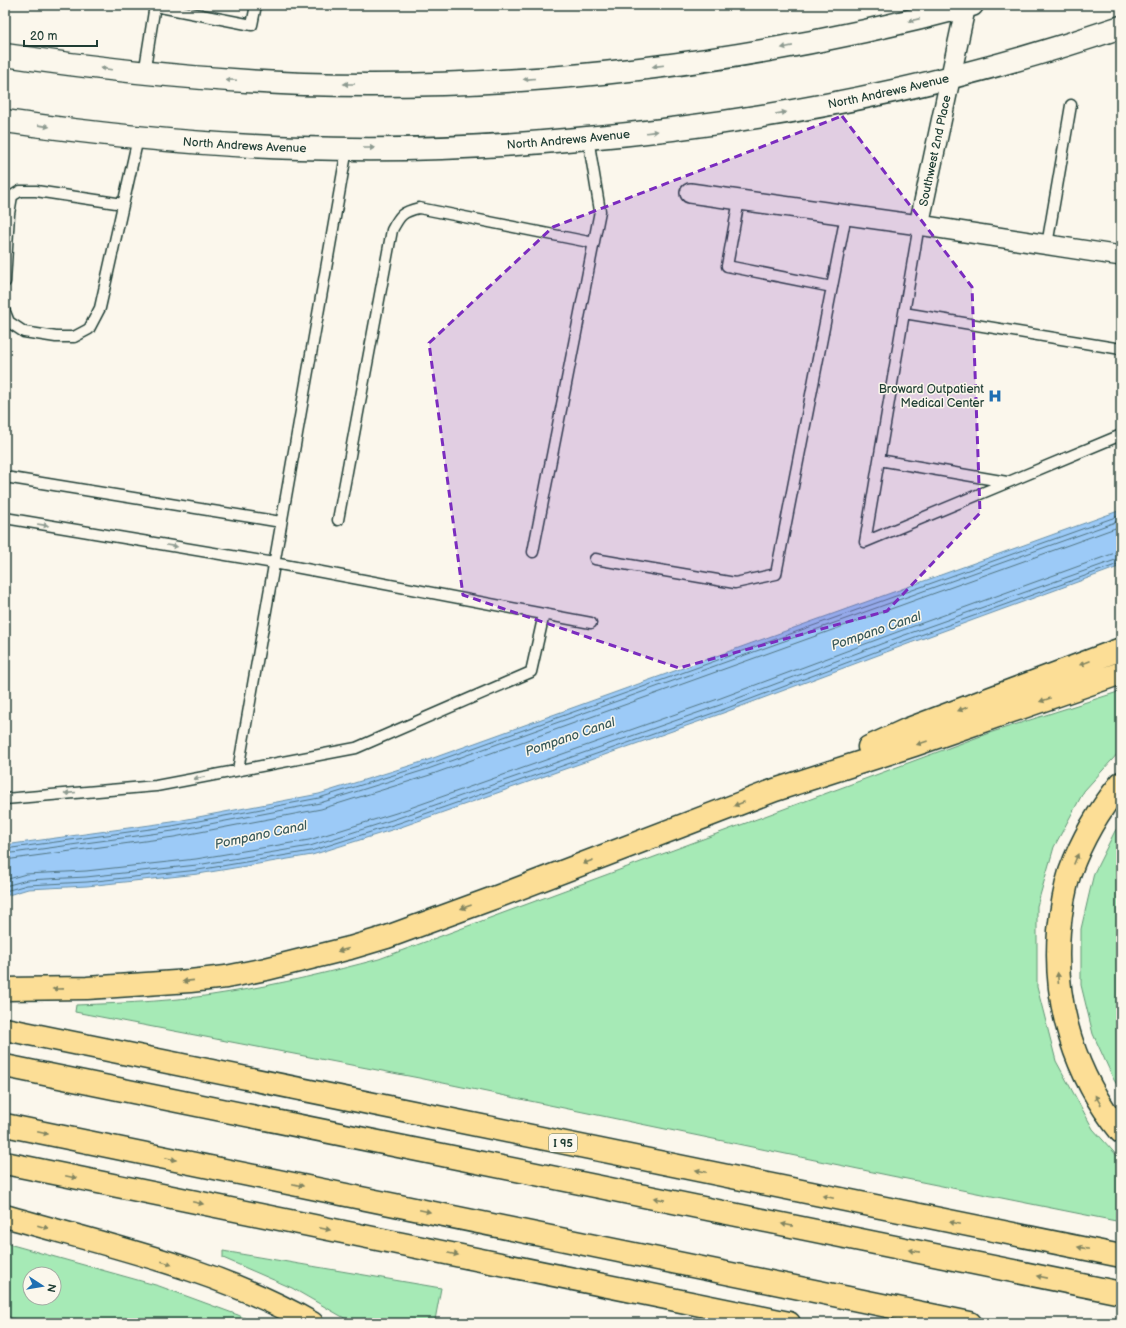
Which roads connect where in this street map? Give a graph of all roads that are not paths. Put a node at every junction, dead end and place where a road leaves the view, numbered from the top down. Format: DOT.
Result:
graph roads {
  1 [pos="256,5"];
  2 [pos="155,6"];
  3 [pos="968,6"];
  4 [pos="1121,27"];
  5 [pos="5,56"];
  6 [pos="144,74"];
  7 [pos="951,77"];
  8 [pos="1071,105"];
  9 [pos="5,121"];
  10 [pos="138,138"];
  11 [pos="588,138"];
  12 [pos="347,149"];
  13 [pos="690,193"];
  14 [pos="739,200"];
  15 [pos="123,204"];
  16 [pos="846,215"];
  17 [pos="919,225"];
  18 [pos="594,242"];
  19 [pos="1047,244"];
  20 [pos="1121,256"];
  21 [pos="5,282"];
  22 [pos="832,287"];
  23 [pos="5,312"];
  24 [pos="904,313"];
  25 [pos="1121,350"];
  26 [pos="1121,435"];
  27 [pos="879,460"];
  28 [pos="5,477"];
  29 [pos="1007,482"];
  30 [pos="5,518"];
  31 [pos="338,520"];
  32 [pos="281,522"];
  33 [pos="533,552"];
  34 [pos="595,558"];
  35 [pos="274,563"];
  36 [pos="544,614"];
  37 [pos="591,623"];
  38 [pos="1121,649"];
  39 [pos="1121,673"];
  40 [pos="238,770"];
  41 [pos="1121,783"];
  42 [pos="775,790"];
  43 [pos="5,799"];
  44 [pos="5,989"];
  45 [pos="5,1029"];
  46 [pos="5,1066"];
  47 [pos="5,1125"];
  48 [pos="1121,1132"];
  49 [pos="5,1163"];
  50 [pos="5,1216"];
  51 [pos="1121,1256"];
  52 [pos="1121,1293"];
  53 [pos="312,1323"];
  54 [pos="789,1323"];
  55 [pos="970,1323"];
  1 -- 2 [label="lane"];
  2 -- 6 [label="lane"];
  3 -- 6 [label="main road, one-way"];
  3 -- 7 [label="street, Southwest 2nd Place"];
  4 -- 7 [label="main road, North Andrews Avenue"];
  6 -- 5 [label="main road, one-way"];
  11 -- 7 [label="main road, North Andrews Avenue, one-way"];
  7 -- 17 [label="street, Southwest 2nd Place"];
  8 -- 19 [label="lane"];
  9 -- 10 [label="main road, North Andrews Avenue, one-way"];
  10 -- 12 [label="main road, North Andrews Avenue"];
  10 -- 15 [label="lane"];
  12 -- 11 [label="main road, North Andrews Avenue, one-way"];
  11 -- 18 [label="lane"];
  12 -- 32 [label="lane"];
  13 -- 14 [label="street"];
  14 -- 16 [label="street"];
  14 -- 22 [label="lane"];
  15 -- 21 [label="lane"];
  15 -- 23 [label="lane"];
  16 -- 17 [label="street"];
  16 -- 22 [label="lane"];
  17 -- 19 [label="street"];
  17 -- 24 [label="lane"];
  18 -- 31 [label="lane"];
  18 -- 33 [label="lane"];
  19 -- 20 [label="street"];
  22 -- 34 [label="lane"];
  24 -- 25 [label="lane"];
  24 -- 27 [label="lane"];
  26 -- 29 [label="lane"];
  27 -- 29 [label="lane"];
  27 -- 29 [label="lane"];
  28 -- 32 [label="lane"];
  30 -- 35 [label="lane, one-way"];
  32 -- 35 [label="lane"];
  35 -- 36 [label="lane"];
  35 -- 40 [label="lane"];
  36 -- 37 [label="lane"];
  36 -- 40 [label="lane"];
  38 -- 42 [label="highway, one-way"];
  39 -- 42 [label="highway, one-way"];
  40 -- 43 [label="lane, one-way"];
  48 -- 41 [label="highway, one-way"];
  42 -- 44 [label="highway, one-way"];
  51 -- 45 [label="highway, I 95, one-way"];
  52 -- 46 [label="highway, one-way"];
  47 -- 55 [label="highway, one-way"];
  49 -- 54 [label="highway, one-way"];
  50 -- 53 [label="highway, one-way"];
}
